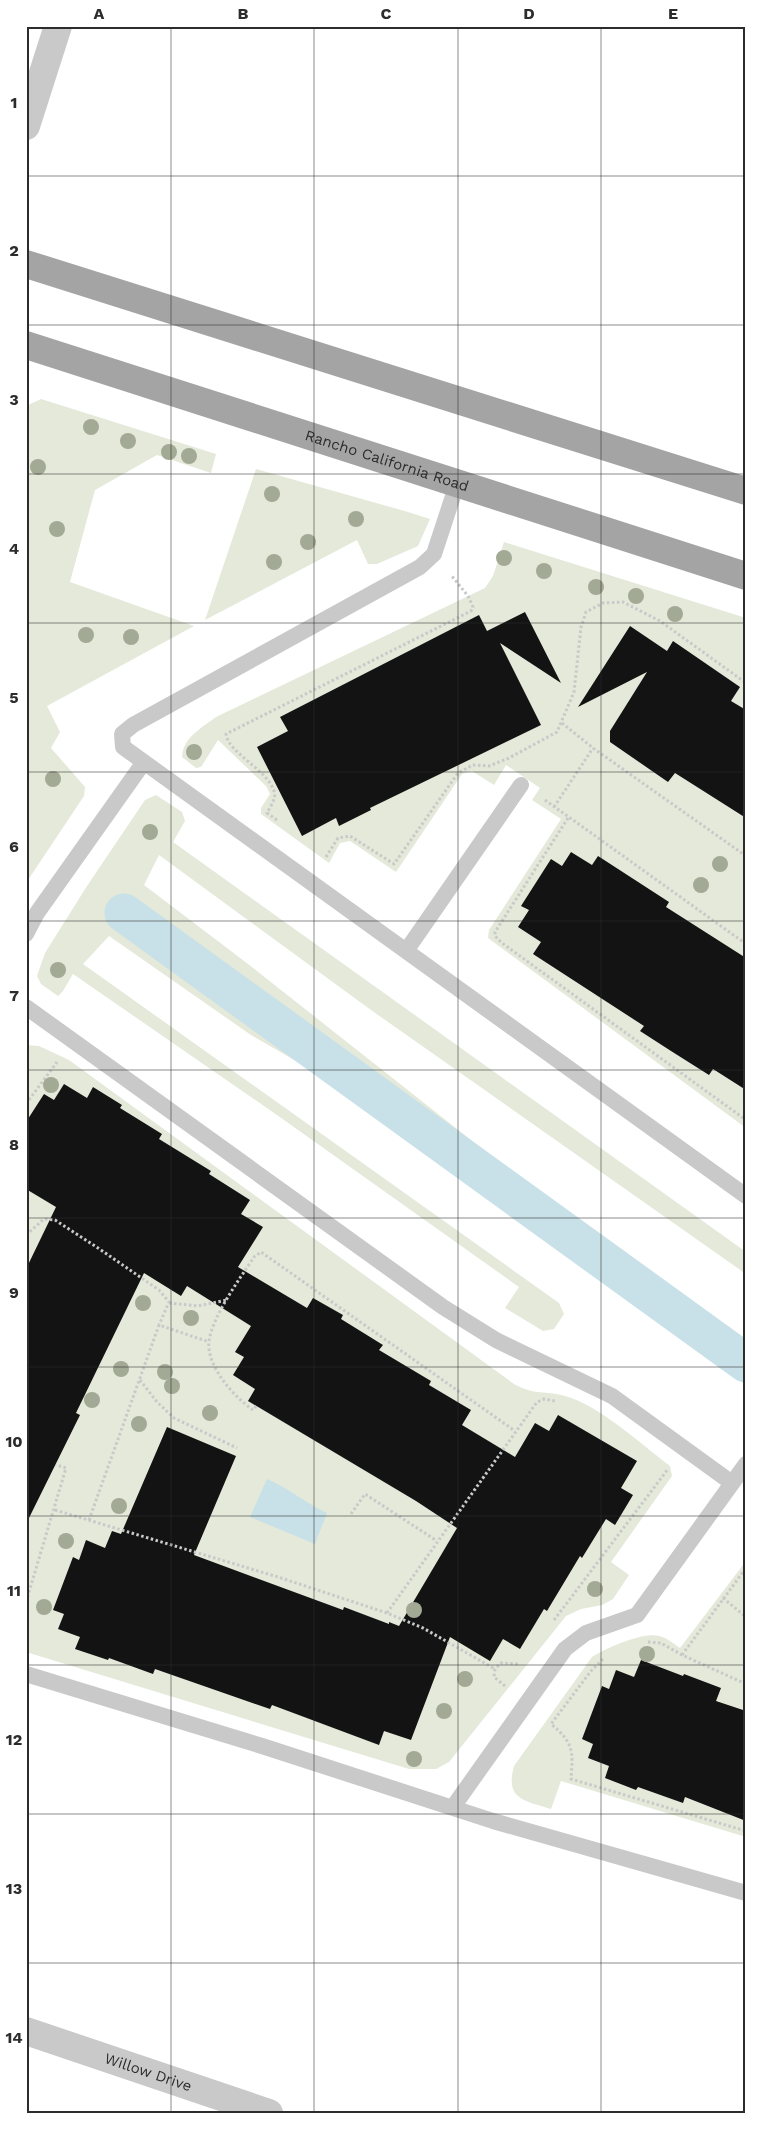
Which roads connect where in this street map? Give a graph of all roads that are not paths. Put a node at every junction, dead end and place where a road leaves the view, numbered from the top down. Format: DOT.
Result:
graph roads {
  1 [pos="58,26"];
  2 [pos="26,126"];
  3 [pos="26,264"];
  4 [pos="26,345"];
  5 [pos="457,484"];
  6 [pos="746,491"];
  7 [pos="746,576"];
  8 [pos="144,762"];
  9 [pos="521,785"];
  10 [pos="26,934"];
  11 [pos="406,951"];
  12 [pos="26,1007"];
  13 [pos="746,1196"];
  14 [pos="746,1464"];
  15 [pos="732,1483"];
  16 [pos="26,1674"];
  17 [pos="453,1807"];
  18 [pos="746,1894"];
  19 [pos="26,2031"];
  20 [pos="269,2113"];
  1 -- 2 [label="street"];
  3 -- 6 [label="main road"];
  4 -- 5 [label="main road, Rancho California Road"];
  5 -- 7 [label="main road, Rancho California Road"];
  5 -- 8 [label="lane"];
  8 -- 10 [label="lane"];
  8 -- 11 [label="lane"];
  9 -- 11 [label="lane"];
  11 -- 13 [label="lane"];
  12 -- 15 [label="lane"];
  14 -- 15 [label="lane"];
  15 -- 17 [label="lane"];
  16 -- 17 [label="lane"];
  17 -- 18 [label="lane"];
  19 -- 20 [label="street, Willow Drive"];
}
